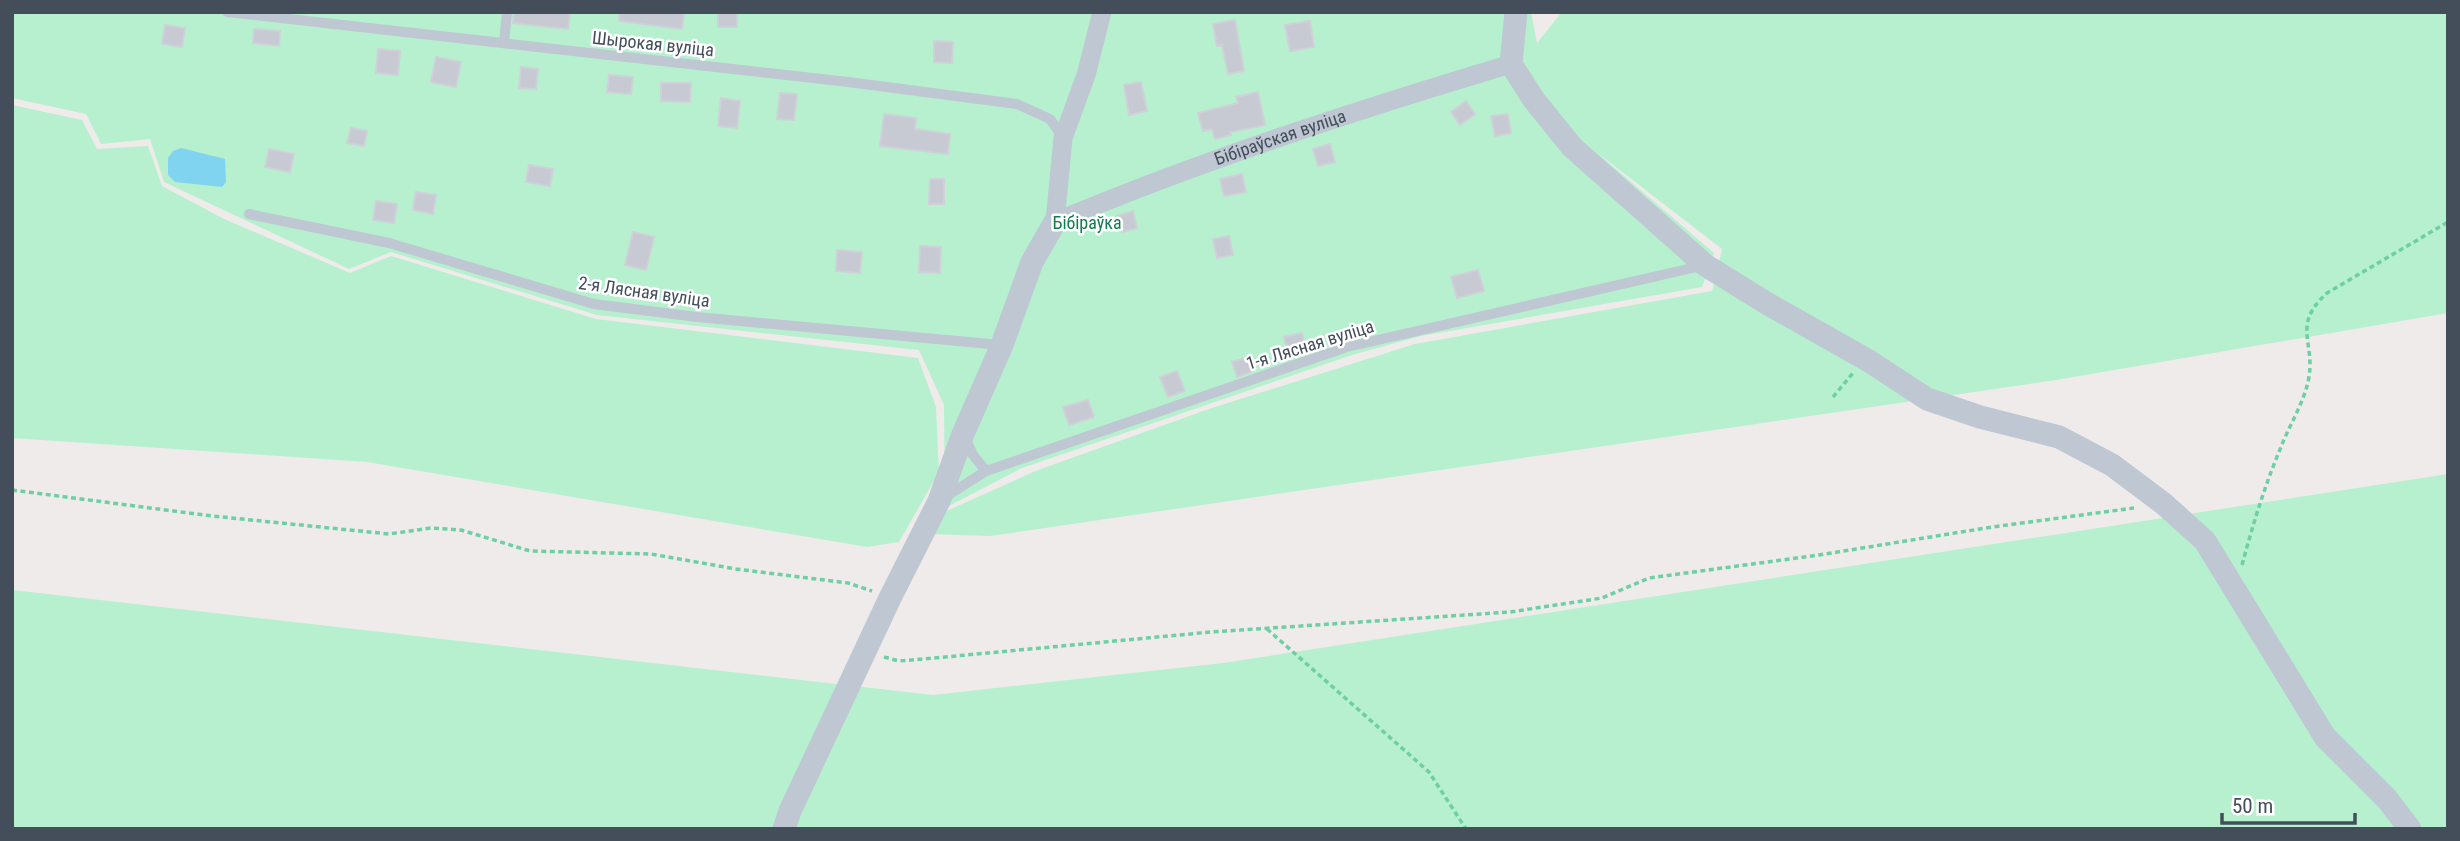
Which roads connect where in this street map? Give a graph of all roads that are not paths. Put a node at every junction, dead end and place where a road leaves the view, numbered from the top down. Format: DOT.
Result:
graph roads {
  1 [pos="227,12"];
  2 [pos="507,12"];
  3 [pos="1102,12"];
  4 [pos="1516,12"];
  5 [pos="504,43"];
  6 [pos="1511,64"];
  7 [pos="1063,138"];
  8 [pos="249,214"];
  9 [pos="1055,222"];
  10 [pos="1705,265"];
  11 [pos="1002,345"];
  12 [pos="963,434"];
  13 [pos="986,471"];
  14 [pos="939,501"];
  15 [pos="785,829"];
  16 [pos="2410,829"];
  1 -- 5 [label="lane, Шырокая вуліца"];
  2 -- 5 [label="lane"];
  3 -- 7 [label="street"];
  4 -- 6 [label="street"];
  5 -- 7 [label="lane, Шырокая вуліца"];
  6 -- 9 [label="street, Бібіраўская вуліца"];
  6 -- 10 [label="street"];
  7 -- 9 [label="street"];
  8 -- 11 [label="lane, 2-я Лясная вуліца"];
  9 -- 11 [label="street"];
  10 -- 13 [label="lane, 1-я Лясная вуліца"];
  10 -- 16 [label="street"];
  11 -- 12 [label="street"];
  12 -- 13 [label="lane"];
  12 -- 14 [label="street"];
  13 -- 14 [label="lane, 1-я Лясная вуліца"];
  14 -- 15 [label="street"];
}
